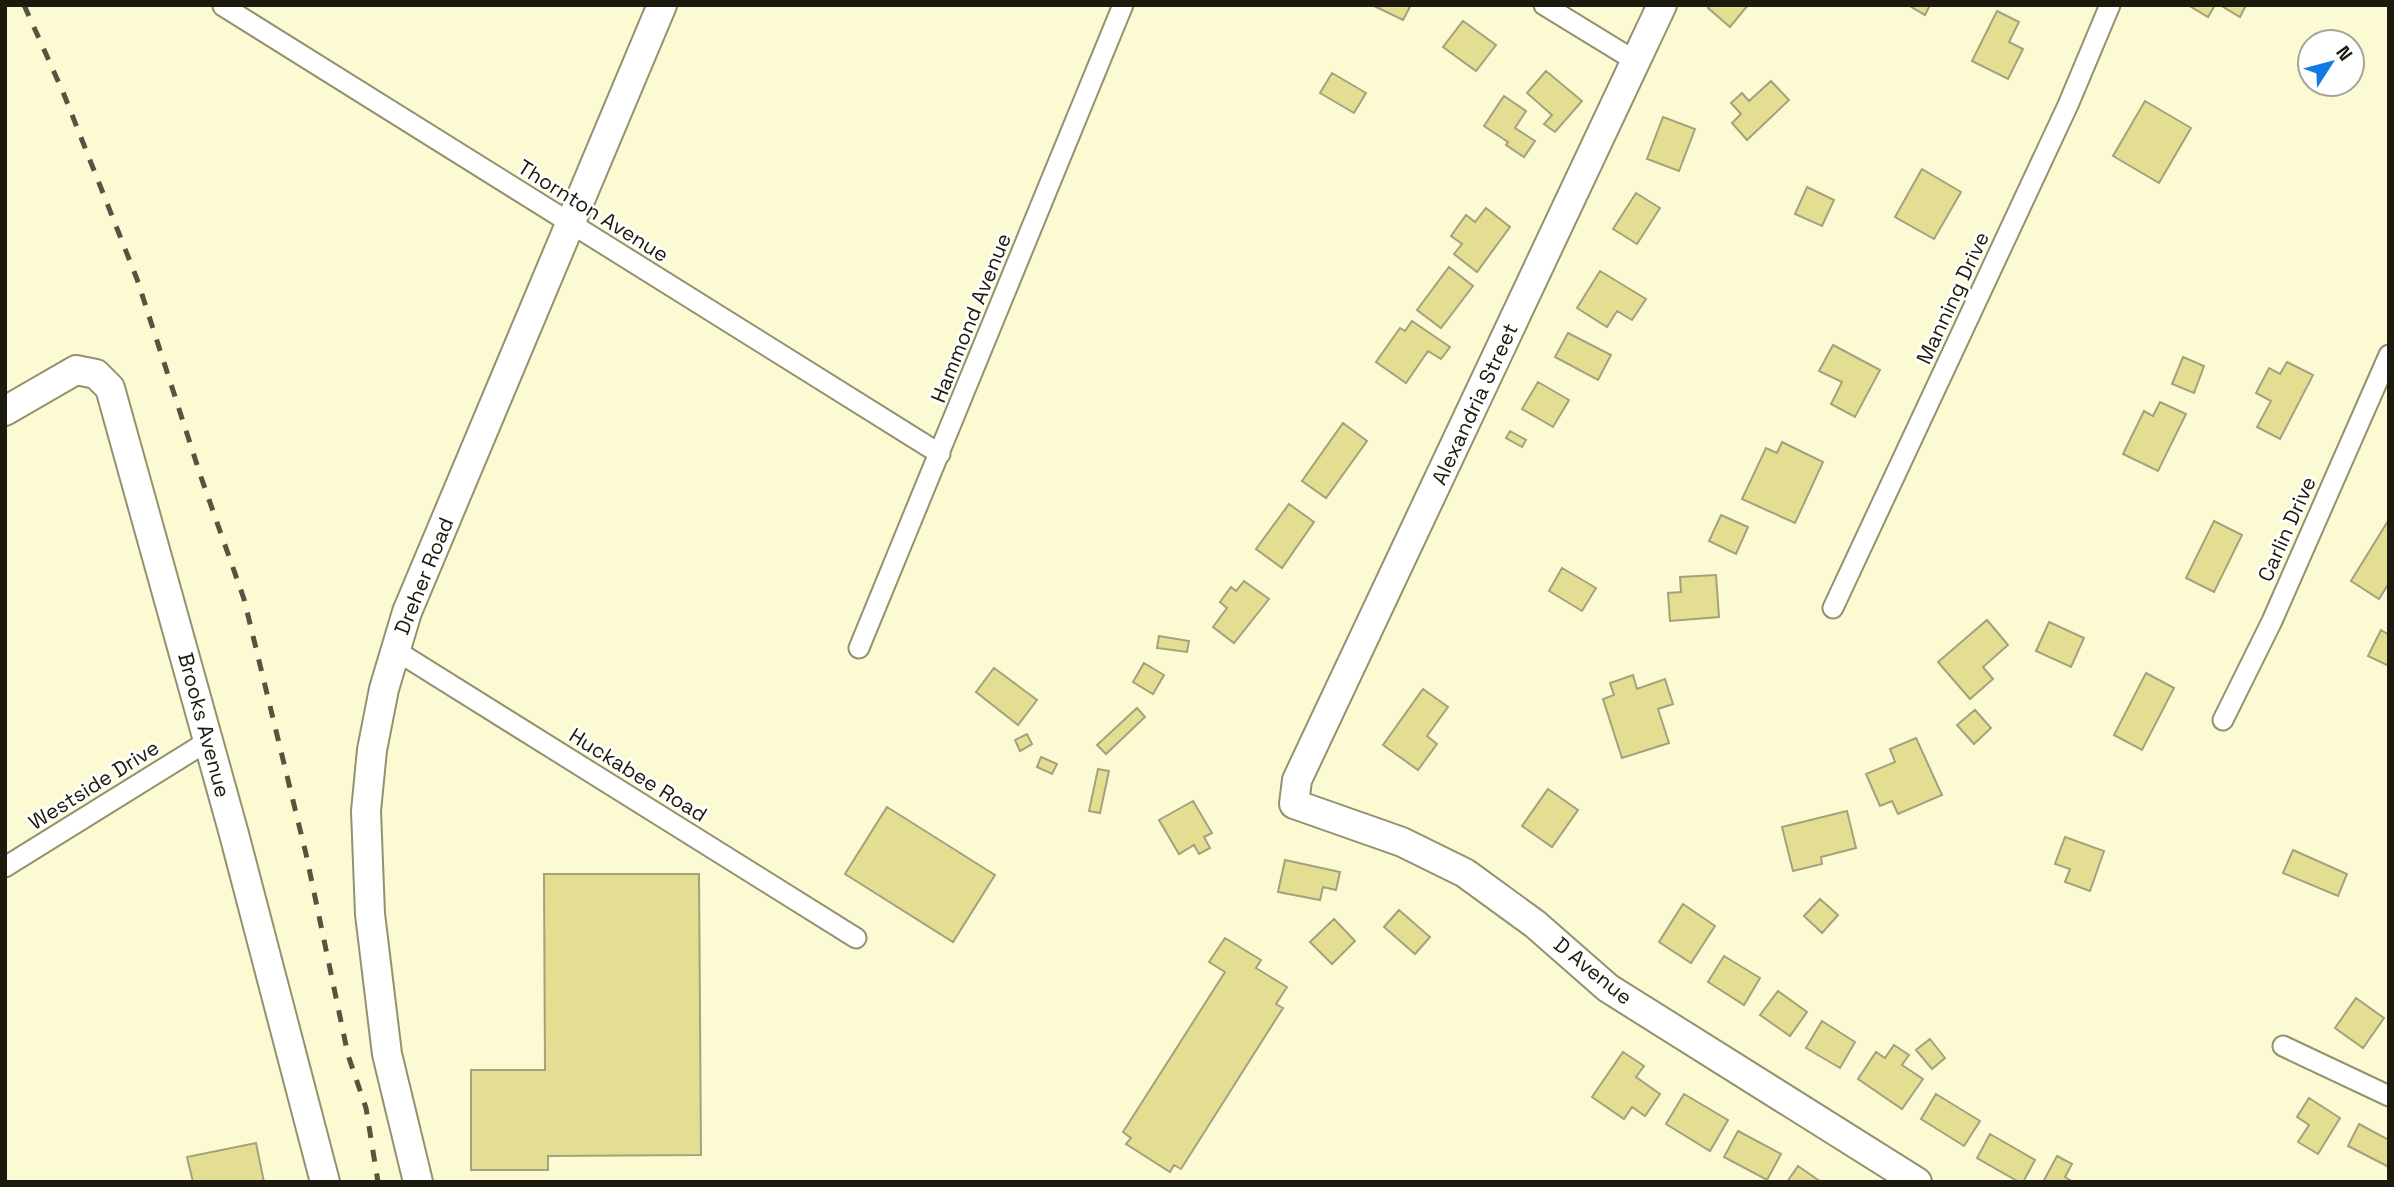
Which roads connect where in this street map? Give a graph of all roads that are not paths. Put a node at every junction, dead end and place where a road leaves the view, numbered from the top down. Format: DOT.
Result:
graph roads {
  1 [pos="662,5"];
  2 [pos="1123,5"];
  3 [pos="1544,5"];
  4 [pos="1662,5"];
  5 [pos="2110,5"];
  6 [pos="223,6"];
  7 [pos="1637,62"];
  8 [pos="571,223"];
  9 [pos="2389,355"];
  10 [pos="6,410"];
  11 [pos="940,454"];
  12 [pos="1833,608"];
  13 [pos="859,648"];
  14 [pos="395,650"];
  15 [pos="2223,720"];
  16 [pos="208,741"];
  17 [pos="1294,804"];
  18 [pos="5,867"];
  19 [pos="856,938"];
  20 [pos="2283,1046"];
  21 [pos="2389,1096"];
  22 [pos="325,1182"];
  23 [pos="418,1182"];
  24 [pos="1917,1182"];
  1 -- 8 [label="street, Dreher Road"];
  2 -- 11 [label="street, Hammond Avenue"];
  3 -- 7 [label="street"];
  4 -- 7 [label="street, Alexandria Street"];
  5 -- 12 [label="street, Manning Drive"];
  6 -- 8 [label="street, Thornton Avenue"];
  7 -- 17 [label="street, Alexandria Street"];
  8 -- 11 [label="street, Thornton Avenue"];
  8 -- 14 [label="street, Dreher Road"];
  9 -- 15 [label="street, Carlin Drive"];
  10 -- 16 [label="street, Brooks Avenue"];
  11 -- 13 [label="street, Hammond Avenue"];
  14 -- 19 [label="street, Huckabee Road"];
  14 -- 23 [label="street, Dreher Road"];
  16 -- 18 [label="street, Westside Drive"];
  16 -- 22 [label="street, Brooks Avenue"];
  17 -- 24 [label="street, D Avenue"];
  20 -- 21 [label="street"];
}
